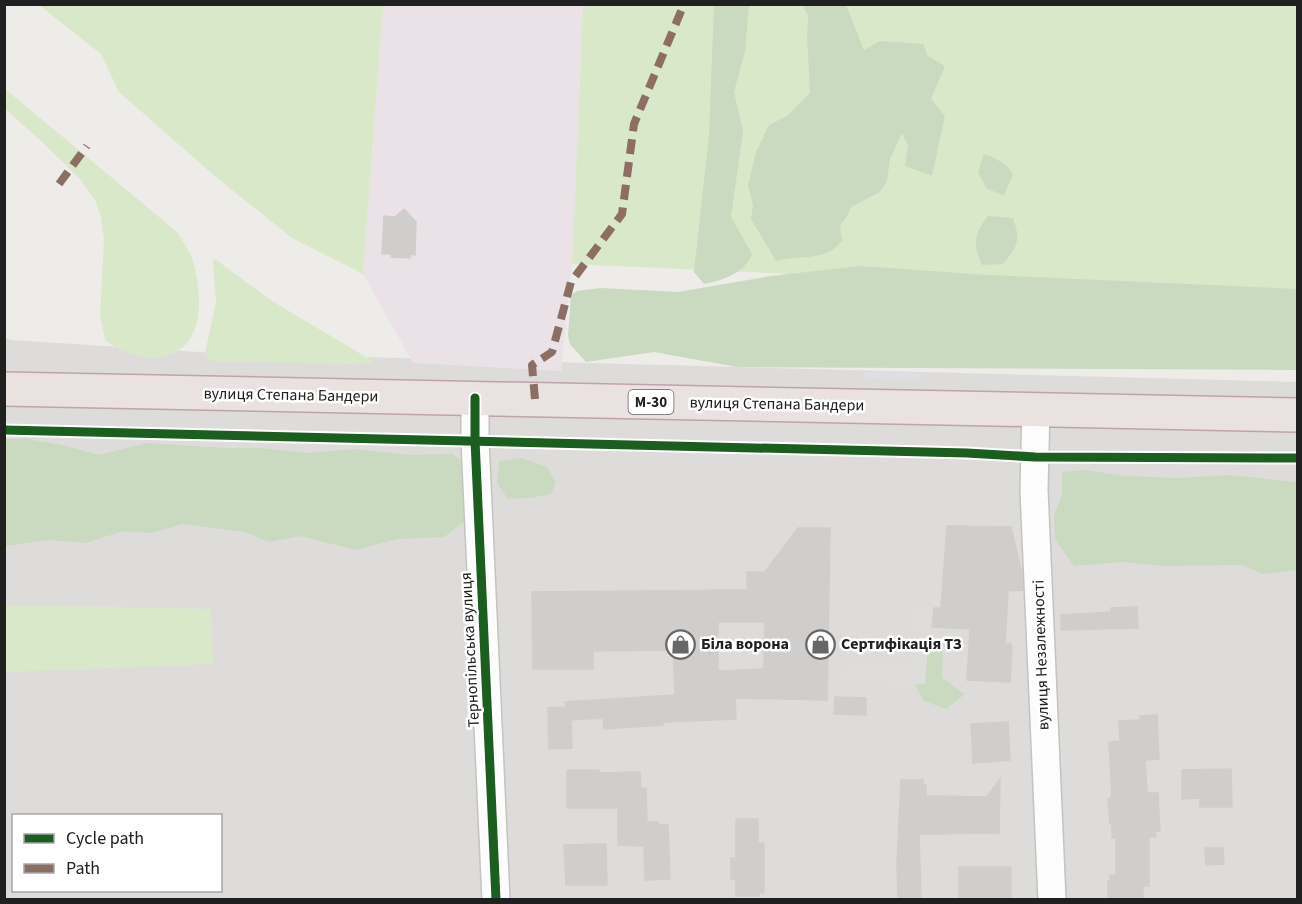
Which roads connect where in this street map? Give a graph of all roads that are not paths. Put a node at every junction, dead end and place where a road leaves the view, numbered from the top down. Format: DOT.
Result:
graph roads {
  1 [pos="4,389"];
  2 [pos="475,398"];
  3 [pos="1036,410"];
  4 [pos="1298,415"];
  5 [pos="496,900"];
  6 [pos="1052,900"];
  1 -- 2 [label="highway, вулиця Степана Бандери / М-30"];
  2 -- 3 [label="highway, вулиця Степана Бандери / М-30"];
  2 -- 5 [label="street, Тернопільська вулиця"];
  3 -- 4 [label="highway, вулиця Степана Бандери / М-30"];
  3 -- 6 [label="street, вулиця Незалежності"];
}
